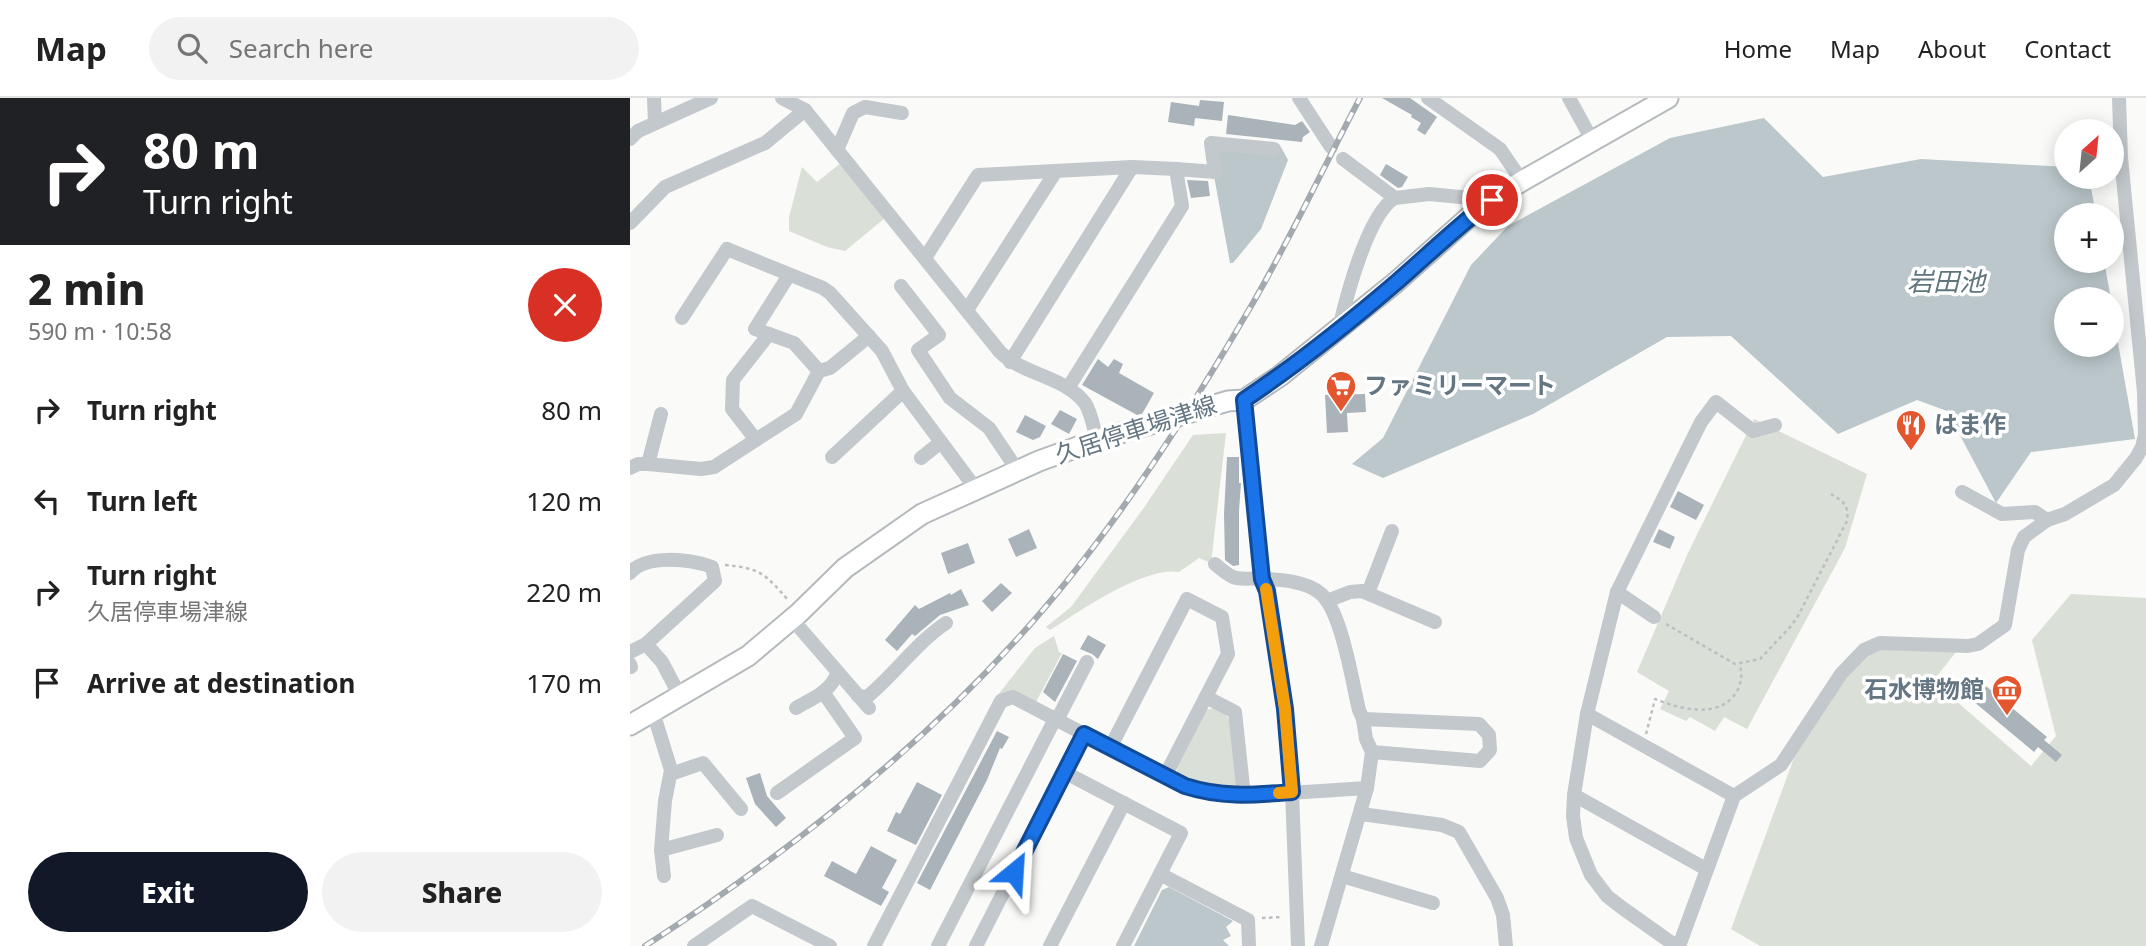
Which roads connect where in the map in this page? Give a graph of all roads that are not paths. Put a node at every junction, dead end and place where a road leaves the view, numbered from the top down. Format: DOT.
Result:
graph roads {
  1 [pos="654,98"];
  2 [pos="711,98"];
  3 [pos="782,98"];
  4 [pos="1299,98"];
  5 [pos="1428,98"];
  6 [pos="1569,98"];
  7 [pos="1668,98"];
  8 [pos="2119,98"];
  9 [pos="805,110"];
  10 [pos="902,113"];
  11 [pos="655,123"];
  12 [pos="630,139"];
  13 [pos="1592,140"];
  14 [pos="1331,147"];
  15 [pos="1274,149"];
  16 [pos="837,150"];
  17 [pos="1343,159"];
  18 [pos="1132,167"];
  19 [pos="1176,169"];
  20 [pos="1056,171"];
  21 [pos="1522,181"];
  22 [pos="1395,198"];
  23 [pos="1492,200"];
  24 [pos="630,223"];
  25 [pos="925,258"];
  26 [pos="789,275"];
  27 [pos="901,286"];
  28 [pos="967,310"];
  29 [pos="682,318"];
  30 [pos="1339,329"];
  31 [pos="769,334"];
  32 [pos="869,336"];
  33 [pos="1010,362"];
  34 [pos="819,371"];
  35 [pos="1068,388"];
  36 [pos="903,391"];
  37 [pos="2145,391"];
  38 [pos="1244,400"];
  39 [pos="661,414"];
  40 [pos="1775,425"];
  41 [pos="755,440"];
  42 [pos="1097,440"];
  43 [pos="941,442"];
  44 [pos="832,457"];
  45 [pos="921,458"];
  46 [pos="648,464"];
  47 [pos="630,468"];
  48 [pos="1018,471"];
  49 [pos="976,489"];
  50 [pos="1962,492"];
  51 [pos="2047,520"];
  52 [pos="1392,531"];
  53 [pos="1215,564"];
  54 [pos="630,573"];
  55 [pos="1262,579"];
  56 [pos="1617,592"];
  57 [pos="1368,593"];
  58 [pos="1327,601"];
  59 [pos="795,616"];
  60 [pos="1654,617"];
  61 [pos="1435,622"];
  62 [pos="946,623"];
  63 [pos="646,644"];
  64 [pos="630,661"];
  65 [pos="1087,662"];
  66 [pos="837,674"];
  67 [pos="823,692"];
  68 [pos="680,696"];
  69 [pos="858,696"];
  70 [pos="1206,697"];
  71 [pos="796,708"];
  72 [pos="869,708"];
  73 [pos="653,712"];
  74 [pos="1587,714"];
  75 [pos="1056,719"];
  76 [pos="1363,719"];
  77 [pos="630,725"];
  78 [pos="1084,734"];
  79 [pos="1110,748"];
  80 [pos="1373,752"];
  81 [pos="1065,772"];
  82 [pos="671,774"];
  83 [pos="1165,776"];
  84 [pos="1367,788"];
  85 [pos="1292,792"];
  86 [pos="777,793"];
  87 [pos="1574,795"];
  88 [pos="1244,796"];
  89 [pos="1734,796"];
  90 [pos="1124,803"];
  91 [pos="741,810"];
  92 [pos="1361,814"];
  93 [pos="717,835"];
  94 [pos="661,850"];
  95 [pos="1706,869"];
  96 [pos="1160,874"];
  97 [pos="664,876"];
  98 [pos="1342,876"];
  99 [pos="1433,903"];
  100 [pos="1326,928"];
  101 [pos="1298,944"];
  102 [pos="694,946"];
  103 [pos="830,946"];
  104 [pos="874,946"];
  105 [pos="938,946"];
  106 [pos="976,946"];
  107 [pos="1051,946"];
  108 [pos="1123,946"];
  109 [pos="1250,946"];
  110 [pos="1321,946"];
  111 [pos="1506,946"];
  112 [pos="1678,946"];
  1 -- 11 [label="street"];
  2 -- 11 [label="street"];
  3 -- 9 [label="street"];
  4 -- 14 [label="street"];
  5 -- 21 [label="street"];
  6 -- 13 [label="street"];
  7 -- 13 [label="main road, 久居停車場津線"];
  8 -- 37 [label="street"];
  9 -- 16 [label="street"];
  9 -- 24 [label="street"];
  10 -- 16 [label="street"];
  11 -- 12 [label="street"];
  13 -- 21 [label="main road, 久居停車場津線"];
  15 -- 19 [label="street"];
  16 -- 25 [label="street"];
  17 -- 22 [label="street"];
  18 -- 19 [label="street"];
  18 -- 20 [label="street"];
  18 -- 33 [label="street"];
  19 -- 35 [label="street"];
  20 -- 25 [label="street"];
  20 -- 28 [label="street"];
  21 -- 23 [label="main road, 久居停車場津線"];
  22 -- 23 [label="street"];
  22 -- 30 [label="street"];
  23 -- 30 [label="main road, 久居停車場津線"];
  25 -- 28 [label="street"];
  26 -- 29 [label="street"];
  26 -- 31 [label="street"];
  26 -- 32 [label="street"];
  27 -- 48 [label="street"];
  28 -- 33 [label="street"];
  30 -- 38 [label="main road, 久居停車場津線"];
  31 -- 34 [label="street"];
  31 -- 41 [label="street"];
  32 -- 34 [label="street"];
  32 -- 36 [label="street"];
  33 -- 35 [label="street"];
  34 -- 41 [label="street"];
  35 -- 42 [label="street"];
  36 -- 43 [label="street"];
  36 -- 44 [label="street"];
  37 -- 51 [label="street"];
  38 -- 42 [label="main road, 久居停車場津線"];
  38 -- 55 [label="street"];
  39 -- 46 [label="street"];
  40 -- 56 [label="street"];
  41 -- 46 [label="street"];
  42 -- 48 [label="main road, 久居停車場津線"];
  43 -- 45 [label="street"];
  43 -- 49 [label="street"];
  46 -- 47 [label="street"];
  48 -- 49 [label="main road, 久居停車場津線"];
  49 -- 59 [label="main road, 久居停車場津線"];
  50 -- 51 [label="street"];
  51 -- 89 [label="street"];
  52 -- 57 [label="street"];
  53 -- 55 [label="street"];
  54 -- 63 [label="street"];
  55 -- 58 [label="street"];
  55 -- 85 [label="street"];
  56 -- 60 [label="street"];
  56 -- 74 [label="street"];
  57 -- 58 [label="street"];
  57 -- 61 [label="street"];
  58 -- 76 [label="street"];
  59 -- 66 [label="street"];
  59 -- 68 [label="main road, 久居停車場津線"];
  62 -- 69 [label="street"];
  63 -- 64 [label="street"];
  63 -- 68 [label="street"];
  65 -- 75 [label="street"];
  66 -- 67 [label="street"];
  66 -- 69 [label="street"];
  67 -- 71 [label="street"];
  67 -- 86 [label="street"];
  68 -- 73 [label="main road, 久居停車場津線"];
  69 -- 72 [label="street"];
  70 -- 79 [label="street"];
  70 -- 83 [label="street"];
  70 -- 88 [label="street"];
  73 -- 77 [label="main road, 久居停車場津線"];
  73 -- 82 [label="street"];
  74 -- 87 [label="street"];
  74 -- 89 [label="street"];
  75 -- 78 [label="street"];
  75 -- 104 [label="street"];
  75 -- 105 [label="street"];
  76 -- 80 [label="street"];
  76 -- 80 [label="street"];
  78 -- 79 [label="street"];
  78 -- 81 [label="street"];
  79 -- 83 [label="street"];
  80 -- 84 [label="street"];
  81 -- 90 [label="street"];
  81 -- 106 [label="street"];
  82 -- 91 [label="street"];
  82 -- 94 [label="street"];
  83 -- 88 [label="street"];
  84 -- 85 [label="street"];
  84 -- 92 [label="street"];
  85 -- 88 [label="street"];
  85 -- 101 [label="street"];
  87 -- 95 [label="street"];
  87 -- 112 [label="street"];
  89 -- 95 [label="street"];
  90 -- 96 [label="street"];
  90 -- 107 [label="street"];
  92 -- 98 [label="street"];
  92 -- 111 [label="street"];
  93 -- 94 [label="street"];
  94 -- 97 [label="street"];
  95 -- 112 [label="street"];
  96 -- 108 [label="street"];
  96 -- 109 [label="street"];
  98 -- 99 [label="street"];
  98 -- 100 [label="street"];
  100 -- 101 [label="street"];
  100 -- 110 [label="street"];
  102 -- 103 [label="street"];
}
